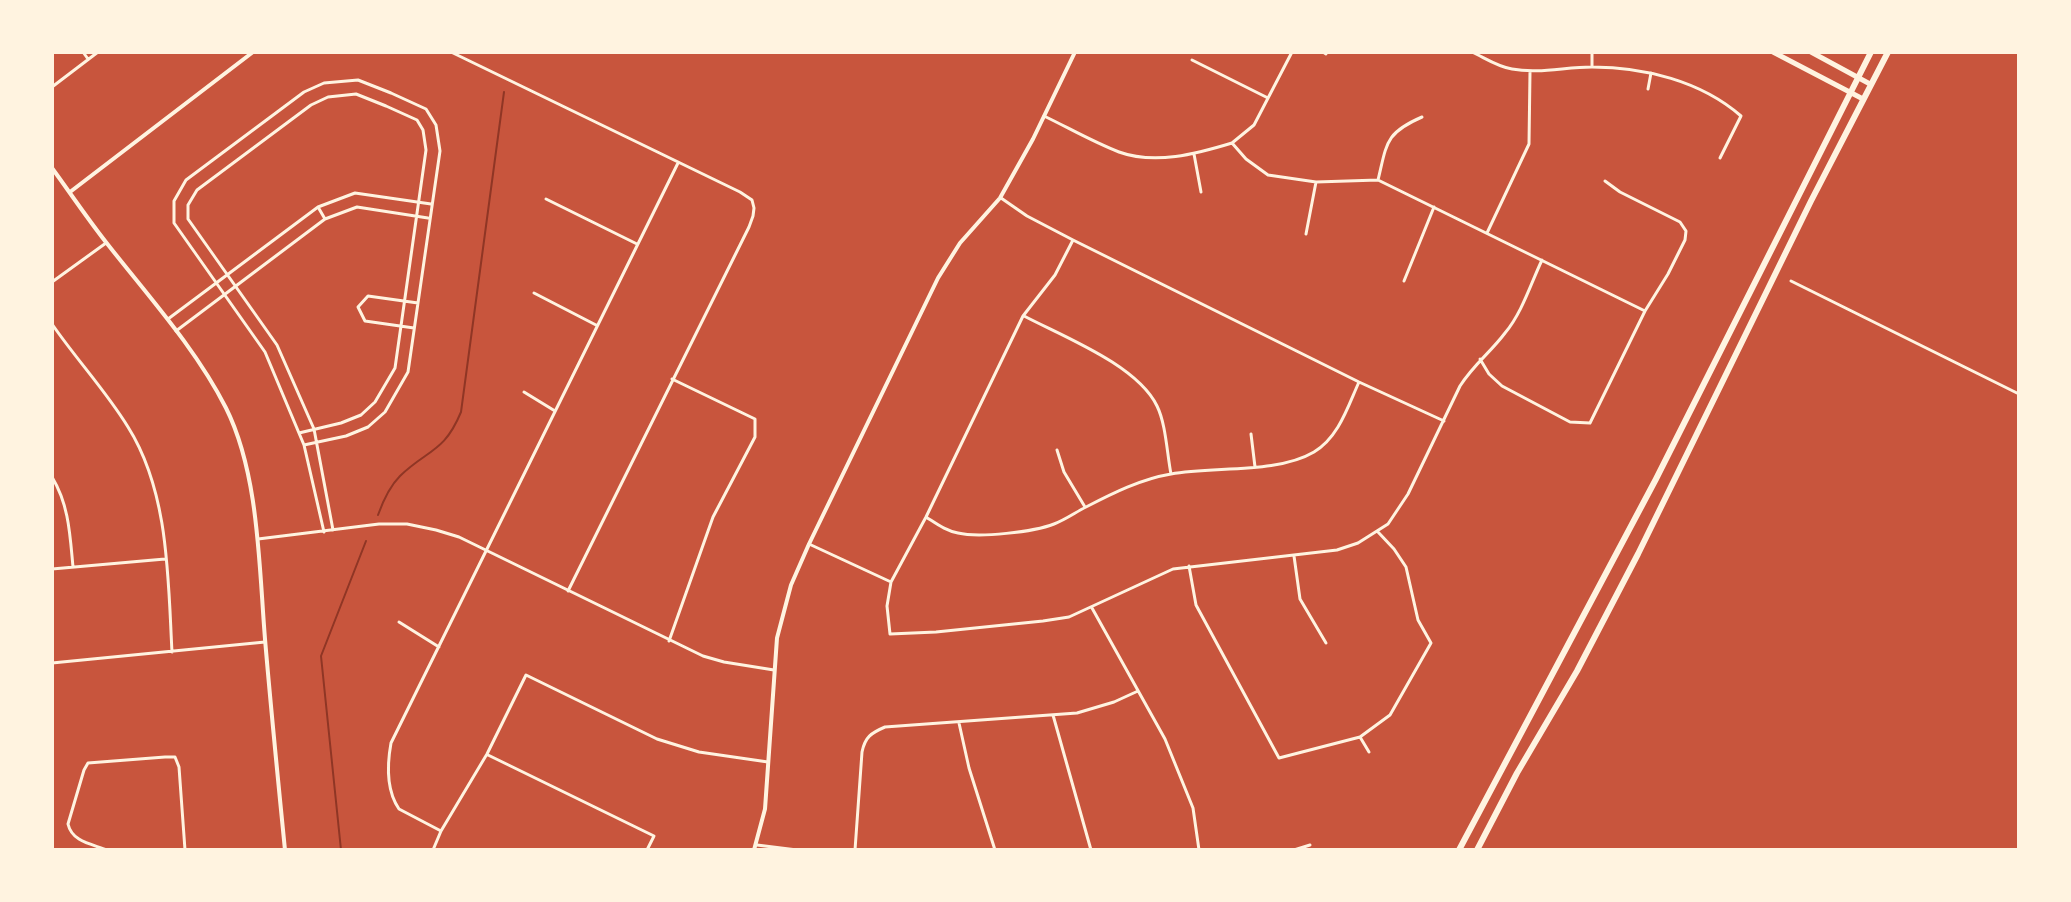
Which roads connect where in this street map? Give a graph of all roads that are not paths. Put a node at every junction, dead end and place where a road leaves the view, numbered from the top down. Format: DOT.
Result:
graph roads {
  1 [pos="83,52"];
  2 [pos="98,52"];
  3 [pos="253,52"];
  4 [pos="451,52"];
  5 [pos="1075,52"];
  6 [pos="1292,52"];
  7 [pos="1472,52"];
  8 [pos="1592,52"];
  9 [pos="1773,52"];
  10 [pos="1811,52"];
  11 [pos="1871,52"];
  12 [pos="1888,52"];
  13 [pos="88,59"];
  14 [pos="1192,60"];
  15 [pos="1592,67"];
  16 [pos="1530,72"];
  17 [pos="1651,73"];
  18 [pos="1858,77"];
  19 [pos="1870,84"];
  20 [pos="52,87"];
  21 [pos="1648,89"];
  22 [pos="1850,92"];
  23 [pos="1268,98"];
  24 [pos="1863,99"];
  25 [pos="1044,116"];
  26 [pos="1422,117"];
  27 [pos="1232,143"];
  28 [pos="1194,154"];
  29 [pos="1720,158"];
  30 [pos="678,163"];
  31 [pos="52,168"];
  32 [pos="1378,180"];
  33 [pos="1605,181"];
  34 [pos="1316,182"];
  35 [pos="70,192"];
  36 [pos="1201,192"];
  37 [pos="1000,198"];
  38 [pos="546,199"];
  39 [pos="417,202"];
  40 [pos="431,204"];
  41 [pos="318,207"];
  42 [pos="1434,207"];
  43 [pos="415,216"];
  44 [pos="429,218"];
  45 [pos="325,219"];
  46 [pos="1487,233"];
  47 [pos="1306,234"];
  48 [pos="1073,240"];
  49 [pos="106,243"];
  50 [pos="637,244"];
  51 [pos="1542,260"];
  52 [pos="228,275"];
  53 [pos="1404,281"];
  54 [pos="1791,281"];
  55 [pos="52,282"];
  56 [pos="217,283"];
  57 [pos="236,286"];
  58 [pos="534,293"];
  59 [pos="225,294"];
  60 [pos="405,301"];
  61 [pos="418,303"];
  62 [pos="1645,311"];
  63 [pos="1023,316"];
  64 [pos="168,319"];
  65 [pos="52,324"];
  66 [pos="596,325"];
  67 [pos="400,326"];
  68 [pos="414,328"];
  69 [pos="176,331"];
  70 [pos="1480,359"];
  71 [pos="672,379"];
  72 [pos="1359,382"];
  73 [pos="524,392"];
  74 [pos="2019,394"];
  75 [pos="555,411"];
  76 [pos="1444,421"];
  77 [pos="314,429"];
  78 [pos="299,433"];
  79 [pos="1251,434"];
  80 [pos="317,442"];
  81 [pos="304,445"];
  82 [pos="1057,450"];
  83 [pos="1255,467"];
  84 [pos="1171,474"];
  85 [pos="52,477"];
  86 [pos="1085,507"];
  87 [pos="926,517"];
  88 [pos="333,530"];
  89 [pos="324,532"];
  90 [pos="1378,532"];
  91 [pos="258,539"];
  92 [pos="809,544"];
  93 [pos="485,550"];
  94 [pos="1294,556"];
  95 [pos="165,559"];
  96 [pos="1189,566"];
  97 [pos="73,567"];
  98 [pos="52,569"];
  99 [pos="891,582"];
  100 [pos="568,591"];
  101 [pos="1092,608"];
  102 [pos="399,622"];
  103 [pos="669,641"];
  104 [pos="265,642"];
  105 [pos="1326,643"];
  106 [pos="439,647"];
  107 [pos="172,652"];
  108 [pos="52,663"];
  109 [pos="774,670"];
  110 [pos="1138,691"];
  111 [pos="1053,714"];
  112 [pos="959,722"];
  113 [pos="1360,737"];
  114 [pos="1369,752"];
  115 [pos="487,754"];
  116 [pos="768,762"];
  117 [pos="441,831"];
  118 [pos="1310,845"];
  119 [pos="755,847"];
  120 [pos="107,850"];
  121 [pos="185,850"];
  122 [pos="285,850"];
  123 [pos="433,850"];
  124 [pos="647,850"];
  125 [pos="797,850"];
  126 [pos="855,850"];
  127 [pos="995,850"];
  128 [pos="1091,850"];
  129 [pos="1199,850"];
  130 [pos="1294,850"];
  131 [pos="1459,850"];
  132 [pos="1477,850"];
  1 -- 13 [label="street"];
  2 -- 13 [label="street"];
  3 -- 35 [label="street"];
  4 -- 30 [label="street"];
  5 -- 25 [label="street"];
  6 -- 23 [label="street"];
  7 -- 16 [label="street"];
  8 -- 15 [label="street"];
  9 -- 22 [label="main road"];
  10 -- 18 [label="main road"];
  11 -- 18 [label="highway"];
  12 -- 19 [label="highway"];
  13 -- 20 [label="street"];
  14 -- 23 [label="street"];
  15 -- 16 [label="street"];
  15 -- 17 [label="street"];
  16 -- 46 [label="street"];
  17 -- 21 [label="street"];
  17 -- 29 [label="street"];
  18 -- 19 [label="main road"];
  18 -- 22 [label="highway"];
  19 -- 24 [label="highway"];
  22 -- 24 [label="main road"];
  22 -- 131 [label="highway"];
  23 -- 27 [label="street"];
  24 -- 132 [label="highway"];
  25 -- 28 [label="street"];
  25 -- 37 [label="street"];
  26 -- 32 [label="street"];
  27 -- 28 [label="street"];
  27 -- 34 [label="street"];
  28 -- 36 [label="street"];
  30 -- 50 [label="street"];
  30 -- 71 [label="street"];
  31 -- 35 [label="street"];
  32 -- 34 [label="street"];
  32 -- 42 [label="street"];
  33 -- 62 [label="street"];
  34 -- 47 [label="street"];
  35 -- 49 [label="street"];
  37 -- 48 [label="street"];
  37 -- 92 [label="street"];
  38 -- 50 [label="street"];
  39 -- 40 [label="street"];
  39 -- 41 [label="street"];
  39 -- 43 [label="street"];
  39 -- 52 [label="street"];
  40 -- 44 [label="street"];
  40 -- 56 [label="street"];
  41 -- 45 [label="street"];
  41 -- 52 [label="street"];
  42 -- 46 [label="street"];
  42 -- 53 [label="street"];
  43 -- 44 [label="street"];
  43 -- 45 [label="street"];
  43 -- 60 [label="street"];
  44 -- 61 [label="street"];
  45 -- 57 [label="street"];
  46 -- 51 [label="street"];
  48 -- 63 [label="street"];
  48 -- 72 [label="street"];
  49 -- 55 [label="street"];
  49 -- 64 [label="street"];
  50 -- 66 [label="street"];
  51 -- 62 [label="street"];
  51 -- 70 [label="street"];
  52 -- 56 [label="street"];
  52 -- 57 [label="street"];
  54 -- 74 [label="street"];
  56 -- 59 [label="street"];
  56 -- 64 [label="street"];
  57 -- 59 [label="street"];
  57 -- 77 [label="street"];
  58 -- 66 [label="street"];
  59 -- 69 [label="street"];
  59 -- 78 [label="street"];
  60 -- 61 [label="street"];
  60 -- 67 [label="street"];
  60 -- 67 [label="street"];
  61 -- 68 [label="street"];
  62 -- 70 [label="street"];
  63 -- 84 [label="street"];
  63 -- 87 [label="street"];
  64 -- 69 [label="street"];
  65 -- 95 [label="street"];
  66 -- 75 [label="street"];
  67 -- 68 [label="street"];
  67 -- 77 [label="street"];
  68 -- 80 [label="street"];
  69 -- 91 [label="street"];
  70 -- 76 [label="street"];
  71 -- 100 [label="street"];
  71 -- 103 [label="street"];
  72 -- 76 [label="street"];
  72 -- 83 [label="street"];
  73 -- 75 [label="street"];
  75 -- 93 [label="street"];
  76 -- 90 [label="street"];
  77 -- 78 [label="street"];
  77 -- 80 [label="street"];
  78 -- 81 [label="street"];
  79 -- 83 [label="street"];
  80 -- 81 [label="street"];
  80 -- 88 [label="street"];
  81 -- 89 [label="street"];
  82 -- 86 [label="street"];
  83 -- 84 [label="street"];
  84 -- 86 [label="street"];
  85 -- 97 [label="street"];
  86 -- 87 [label="street"];
  87 -- 99 [label="street"];
  88 -- 89 [label="street"];
  88 -- 93 [label="street"];
  89 -- 91 [label="street"];
  90 -- 94 [label="street"];
  90 -- 113 [label="street"];
  91 -- 104 [label="street"];
  92 -- 99 [label="street"];
  92 -- 109 [label="street"];
  93 -- 100 [label="street"];
  93 -- 106 [label="street"];
  94 -- 96 [label="street"];
  94 -- 105 [label="street"];
  95 -- 97 [label="street"];
  95 -- 107 [label="street"];
  96 -- 101 [label="street"];
  96 -- 113 [label="street"];
  97 -- 98 [label="street"];
  99 -- 101 [label="street"];
  100 -- 103 [label="street"];
  101 -- 110 [label="street"];
  102 -- 106 [label="street"];
  103 -- 109 [label="street"];
  104 -- 107 [label="street"];
  104 -- 122 [label="street"];
  106 -- 117 [label="street"];
  107 -- 108 [label="street"];
  109 -- 116 [label="street"];
  110 -- 111 [label="street"];
  110 -- 129 [label="street"];
  111 -- 112 [label="street"];
  111 -- 128 [label="street"];
  112 -- 126 [label="street"];
  112 -- 127 [label="street"];
  113 -- 114 [label="street"];
  115 -- 116 [label="street"];
  115 -- 117 [label="street"];
  115 -- 124 [label="street"];
  116 -- 119 [label="street"];
  117 -- 123 [label="street"];
  118 -- 130 [label="street"];
  119 -- 125 [label="street"];
  120 -- 121 [label="street"];
}
